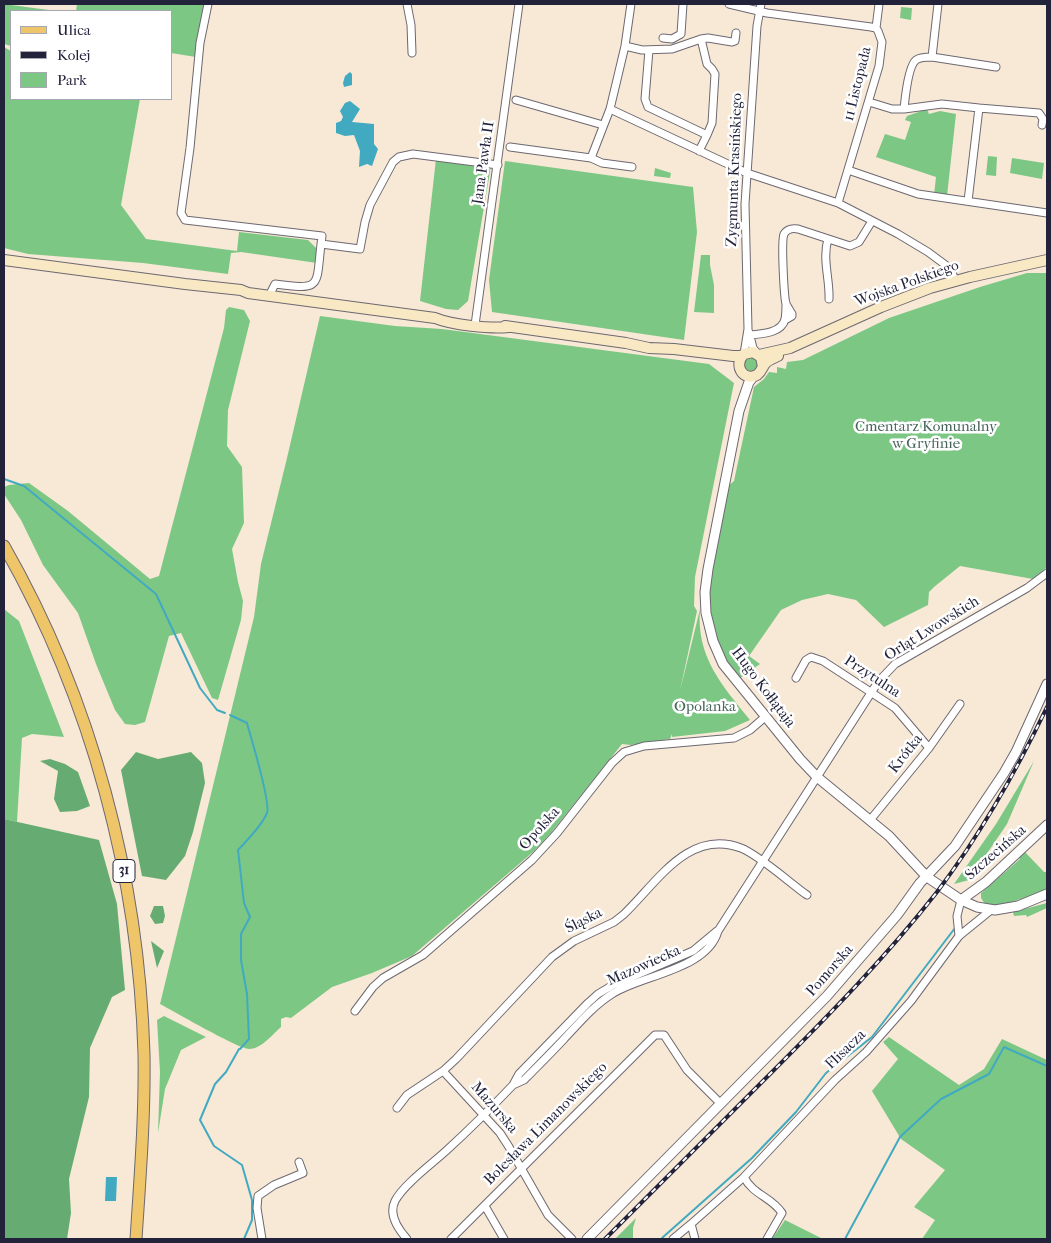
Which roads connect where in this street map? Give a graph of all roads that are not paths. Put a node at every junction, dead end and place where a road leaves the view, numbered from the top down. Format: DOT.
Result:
graph roads {
  1 [pos="208,4"];
  2 [pos="407,4"];
  3 [pos="519,4"];
  4 [pos="631,4"];
  5 [pos="683,4"];
  6 [pos="729,4"];
  7 [pos="879,4"];
  8 [pos="938,4"];
  9 [pos="760,8"];
  10 [pos="876,28"];
  11 [pos="736,32"];
  12 [pos="663,38"];
  13 [pos="701,39"];
  14 [pos="624,46"];
  15 [pos="649,50"];
  16 [pos="412,53"];
  17 [pos="932,57"];
  18 [pos="996,67"];
  19 [pos="516,100"];
  20 [pos="869,102"];
  21 [pos="979,108"];
  22 [pos="610,109"];
  23 [pos="904,109"];
  24 [pos="1042,125"];
  25 [pos="603,126"];
  26 [pos="707,135"];
  27 [pos="510,146"];
  28 [pos="699,151"];
  29 [pos="591,158"];
  30 [pos="498,165"];
  31 [pos="632,167"];
  32 [pos="848,170"];
  33 [pos="747,173"];
  34 [pos="968,201"];
  35 [pos="838,203"];
  36 [pos="1047,213"];
  37 [pos="872,221"];
  38 [pos="828,239"];
  39 [pos="322,240"];
  40 [pos="4,260"];
  41 [pos="1045,261"];
  42 [pos="955,280"];
  43 [pos="269,296"];
  44 [pos="829,299"];
  45 [pos="475,323"];
  46 [pos="749,332"];
  47 [pos="790,348"];
  48 [pos="711,354"];
  49 [pos="758,354"];
  50 [pos="743,355"];
  51 [pos="763,367"];
  52 [pos="741,370"];
  53 [pos="754,376"];
  54 [pos="742,401"];
  55 [pos="4,546"];
  56 [pos="1047,573"];
  57 [pos="796,678"];
  58 [pos="1047,684"];
  59 [pos="871,692"];
  60 [pos="960,704"];
  61 [pos="766,717"];
  62 [pos="929,748"];
  63 [pos="817,777"];
  64 [pos="871,819"];
  65 [pos="1047,825"];
  66 [pos="763,862"];
  67 [pos="927,877"];
  68 [pos="986,882"];
  69 [pos="1047,894"];
  70 [pos="807,895"];
  71 [pos="961,900"];
  72 [pos="988,909"];
  73 [pos="959,936"];
  74 [pos="355,1011"];
  75 [pos="443,1071"];
  76 [pos="721,1104"];
  77 [pos="397,1108"];
  78 [pos="483,1115"];
  79 [pos="299,1162"];
  80 [pos="522,1168"];
  81 [pos="744,1177"];
  82 [pos="485,1206"];
  83 [pos="691,1224"];
  84 [pos="136,1239"];
  85 [pos="262,1239"];
  86 [pos="407,1239"];
  87 [pos="451,1239"];
  88 [pos="504,1239"];
  89 [pos="572,1239"];
  90 [pos="587,1239"];
  91 [pos="673,1239"];
  92 [pos="695,1239"];
  93 [pos="766,1239"];
  1 -- 39 [label="street"];
  2 -- 16 [label="street"];
  3 -- 30 [label="street, Jana Pawła II"];
  4 -- 14 [label="street"];
  5 -- 12 [label="street"];
  6 -- 9 [label="street"];
  7 -- 10 [label="street"];
  8 -- 17 [label="street"];
  9 -- 10 [label="street, 11 Listopada"];
  9 -- 33 [label="street, Zygmunta Krasińskiego"];
  10 -- 20 [label="street, 11 Listopada"];
  11 -- 13 [label="street"];
  13 -- 15 [label="street"];
  13 -- 26 [label="street, Zygmunta Krasińskiego"];
  14 -- 15 [label="street"];
  14 -- 22 [label="street"];
  15 -- 26 [label="street"];
  17 -- 18 [label="street"];
  17 -- 23 [label="street"];
  19 -- 25 [label="street"];
  20 -- 23 [label="street"];
  20 -- 32 [label="street, 11 Listopada"];
  21 -- 23 [label="street"];
  21 -- 24 [label="street"];
  21 -- 34 [label="street"];
  22 -- 25 [label="street"];
  22 -- 28 [label="street"];
  25 -- 29 [label="street"];
  26 -- 28 [label="street, Zygmunta Krasińskiego"];
  27 -- 29 [label="street"];
  28 -- 33 [label="street"];
  29 -- 31 [label="street"];
  30 -- 39 [label="street"];
  30 -- 45 [label="street, Jana Pawła II"];
  32 -- 34 [label="street"];
  32 -- 35 [label="street, 11 Listopada"];
  33 -- 35 [label="street"];
  33 -- 46 [label="street, Zygmunta Krasińskiego"];
  34 -- 36 [label="street"];
  35 -- 37 [label="street"];
  37 -- 38 [label="street"];
  37 -- 42 [label="street"];
  38 -- 44 [label="street"];
  38 -- 46 [label="street"];
  39 -- 43 [label="street"];
  40 -- 43 [label="main road"];
  41 -- 42 [label="main road, Wojska Polskiego"];
  42 -- 47 [label="main road, Wojska Polskiego"];
  43 -- 45 [label="main road"];
  45 -- 48 [label="main road"];
  46 -- 49 [label="street, Zygmunta Krasińskiego"];
  46 -- 50 [label="street, Zygmunta Krasińskiego"];
  47 -- 49 [label="main road, Wojska Polskiego"];
  47 -- 51 [label="main road, Wojska Polskiego"];
  48 -- 50 [label="main road"];
  48 -- 52 [label="main road"];
  49 -- 50 [label="main road"];
  49 -- 51 [label="main road"];
  50 -- 52 [label="main road"];
  51 -- 53 [label="main road"];
  52 -- 53 [label="main road"];
  52 -- 54 [label="street, Hugo Kołłątaja"];
  53 -- 54 [label="street, Hugo Kołłątaja"];
  54 -- 61 [label="street, Hugo Kołłątaja"];
  55 -- 84 [label="main road, 31"];
  56 -- 59 [label="street, Orląt Lwowskich"];
  57 -- 59 [label="street, Przytulna"];
  58 -- 67 [label="street, Pomorska"];
  59 -- 62 [label="street, Przytulna"];
  59 -- 63 [label="street, Orląt Lwowskich"];
  60 -- 62 [label="street, Krótka"];
  61 -- 63 [label="street, Hugo Kołłątaja"];
  61 -- 74 [label="street, Opolska"];
  62 -- 64 [label="street, Krótka"];
  63 -- 64 [label="street, Hugo Kołłątaja"];
  63 -- 66 [label="street, Mazowiecka"];
  64 -- 67 [label="street, Hugo Kołłątaja"];
  65 -- 68 [label="street, Szczecińska"];
  66 -- 70 [label="street, Śląska"];
  66 -- 75 [label="street, Śląska"];
  66 -- 78 [label="street, Mazowiecka"];
  67 -- 71 [label="street, Hugo Kołłątaja"];
  67 -- 76 [label="street, Pomorska"];
  68 -- 71 [label="street, Szczecińska"];
  68 -- 72 [label="street"];
  69 -- 72 [label="street"];
  71 -- 72 [label="street"];
  71 -- 73 [label="street"];
  72 -- 73 [label="street, Flisacza"];
  73 -- 81 [label="street, Flisacza"];
  75 -- 77 [label="street, Śląska"];
  75 -- 78 [label="street, Mazurska"];
  76 -- 80 [label="street, Bolesława Limanowskiego"];
  76 -- 90 [label="street, Pomorska"];
  78 -- 80 [label="street, Mazurska"];
  78 -- 86 [label="street, Mazowiecka"];
  79 -- 85 [label="street"];
  80 -- 82 [label="street, Bolesława Limanowskiego"];
  80 -- 89 [label="street, Mazurska"];
  81 -- 83 [label="street, Flisacza"];
  81 -- 93 [label="street"];
  82 -- 87 [label="street, Bolesława Limanowskiego"];
  82 -- 88 [label="street"];
  83 -- 91 [label="street, Flisacza"];
  83 -- 92 [label="street"];
}
